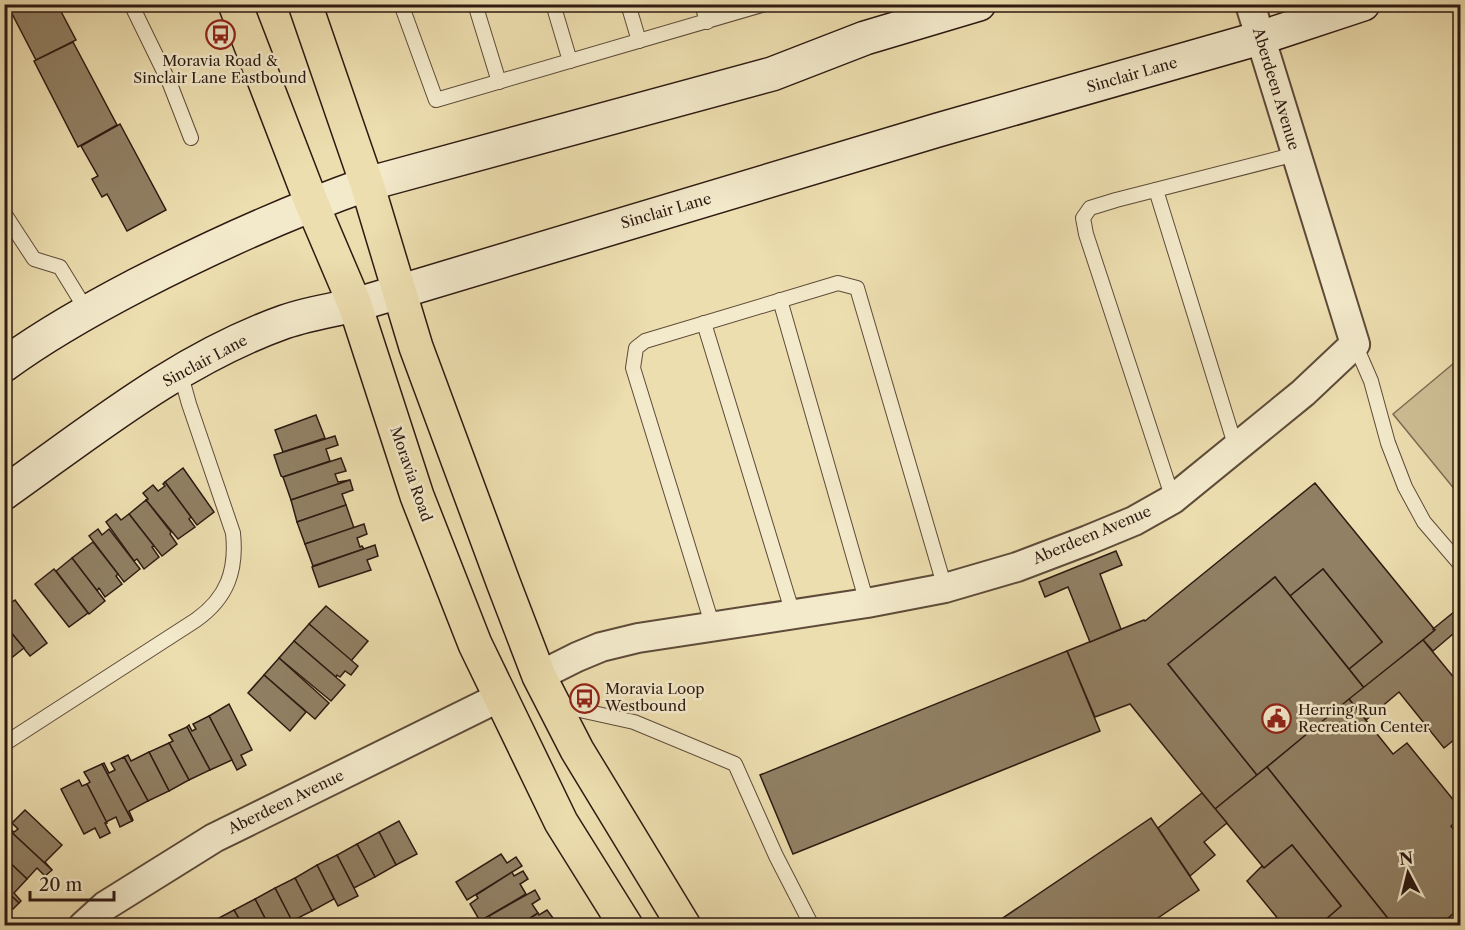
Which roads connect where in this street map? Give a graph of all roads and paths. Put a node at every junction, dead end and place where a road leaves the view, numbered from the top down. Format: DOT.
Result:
graph roads {
  1 [pos="131,4"];
  2 [pos="235,4"];
  3 [pos="306,4"];
  4 [pos="401,4"];
  5 [pos="475,4"];
  6 [pos="553,4"];
  7 [pos="628,4"];
  8 [pos="702,4"];
  9 [pos="765,4"];
  10 [pos="979,4"];
  11 [pos="1250,4"];
  12 [pos="1363,4"];
  13 [pos="707,22"];
  14 [pos="1260,38"];
  15 [pos="639,41"];
  16 [pos="570,61"];
  17 [pos="499,82"];
  18 [pos="191,138"];
  19 [pos="1296,154"];
  20 [pos="366,184"];
  21 [pos="1156,190"];
  22 [pos="312,204"];
  23 [pos="4,213"];
  24 [pos="399,292"];
  25 [pos="780,300"];
  26 [pos="355,305"];
  27 [pos="87,311"];
  28 [pos="705,323"];
  29 [pos="1355,344"];
  30 [pos="4,365"];
  31 [pos="180,371"];
  32 [pos="1236,448"];
  33 [pos="4,493"];
  34 [pos="1173,499"];
  35 [pos="1461,564"];
  36 [pos="945,588"];
  37 [pos="867,603"];
  38 [pos="793,614"];
  39 [pos="713,627"];
  40 [pos="546,690"];
  41 [pos="500,697"];
  42 [pos="4,744"];
  43 [pos="83,926"];
  44 [pos="626,926"];
  45 [pos="684,926"];
  46 [pos="812,926"];
  1 -- 18 [label="lane"];
  2 -- 22 [label="main road, Moravia Road"];
  3 -- 20 [label="main road"];
  4 -- 17 [label="lane"];
  5 -- 17 [label="lane"];
  6 -- 16 [label="lane"];
  7 -- 15 [label="lane"];
  8 -- 13 [label="lane"];
  9 -- 13 [label="lane"];
  10 -- 20 [label="street"];
  11 -- 14 [label="street, Aberdeen Avenue"];
  12 -- 14 [label="street, Sinclair Lane"];
  13 -- 15 [label="lane"];
  14 -- 19 [label="street, Aberdeen Avenue"];
  14 -- 24 [label="street, Sinclair Lane"];
  15 -- 16 [label="lane"];
  16 -- 17 [label="lane"];
  19 -- 21 [label="lane"];
  19 -- 29 [label="street, Aberdeen Avenue"];
  20 -- 22 [label="street"];
  20 -- 24 [label="main road"];
  21 -- 32 [label="lane"];
  21 -- 34 [label="lane"];
  22 -- 26 [label="main road, Moravia Road"];
  22 -- 27 [label="street"];
  23 -- 27 [label="lane"];
  24 -- 26 [label="street, Sinclair Lane"];
  24 -- 40 [label="main road"];
  25 -- 28 [label="lane"];
  25 -- 36 [label="lane"];
  25 -- 37 [label="lane"];
  26 -- 31 [label="street, Sinclair Lane"];
  26 -- 41 [label="main road, Moravia Road"];
  27 -- 30 [label="street"];
  28 -- 38 [label="lane"];
  28 -- 39 [label="lane"];
  29 -- 32 [label="street, Aberdeen Avenue"];
  29 -- 35 [label="lane"];
  31 -- 33 [label="street, Sinclair Lane"];
  31 -- 42 [label="lane"];
  32 -- 34 [label="street, Aberdeen Avenue"];
  34 -- 36 [label="street, Aberdeen Avenue"];
  36 -- 37 [label="street, Aberdeen Avenue"];
  37 -- 38 [label="street, Aberdeen Avenue"];
  38 -- 39 [label="street, Aberdeen Avenue"];
  39 -- 40 [label="street, Aberdeen Avenue"];
  40 -- 45 [label="main road"];
  40 -- 46 [label="lane"];
  41 -- 43 [label="street, Aberdeen Avenue"];
  41 -- 44 [label="main road, Moravia Road"];
}
